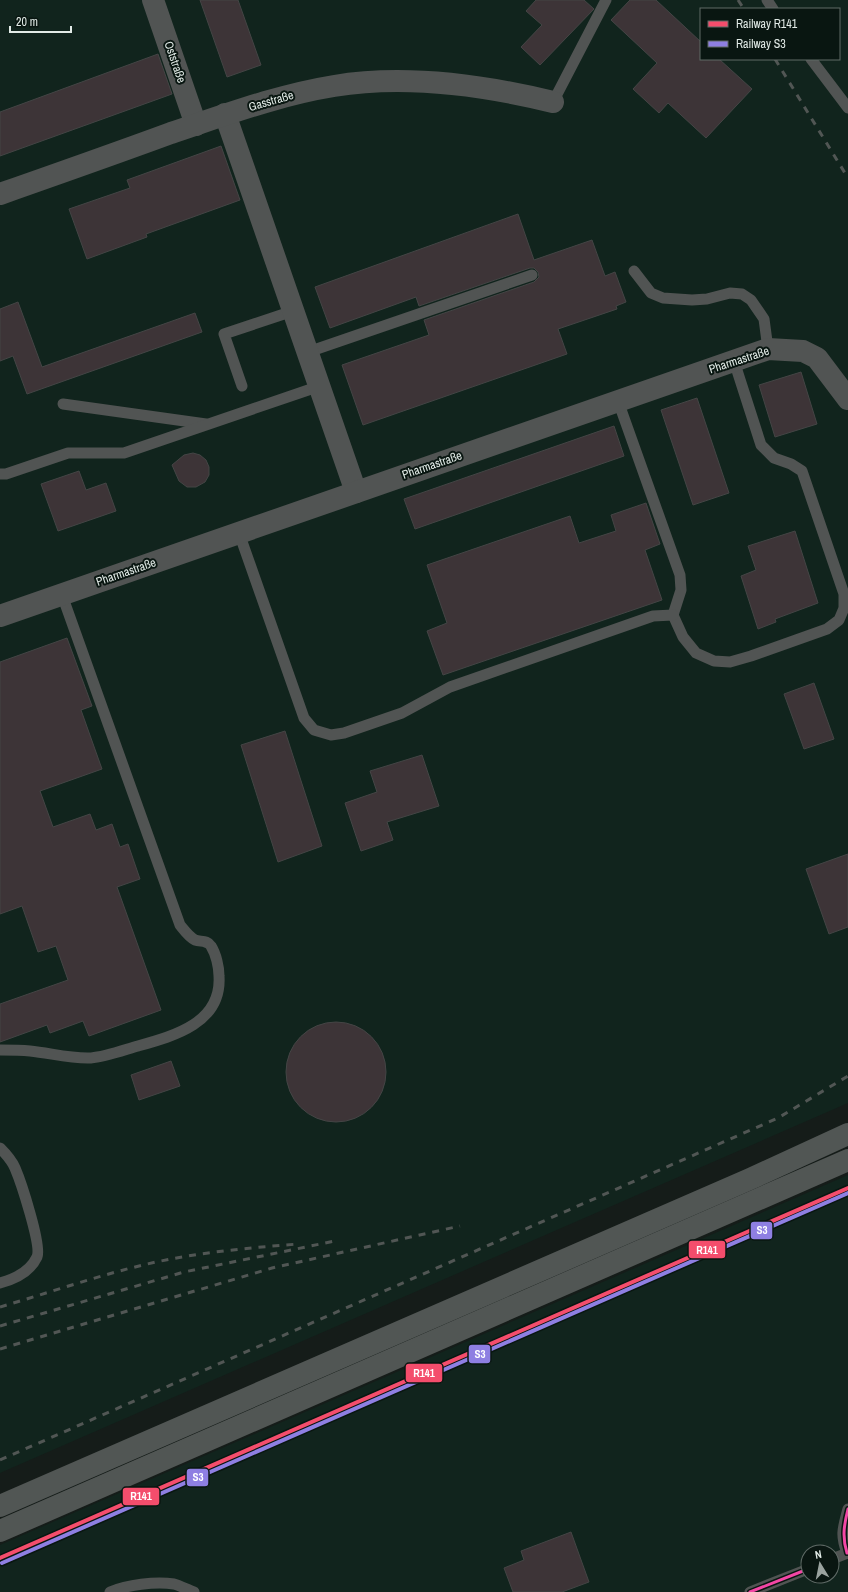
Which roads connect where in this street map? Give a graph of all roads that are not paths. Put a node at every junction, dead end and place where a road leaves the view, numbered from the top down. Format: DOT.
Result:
graph roads {
  1 [pos="153,0"];
  2 [pos="606,0"];
  3 [pos="812,60"];
  4 [pos="553,102"];
  5 [pos="848,108"];
  6 [pos="225,114"];
  7 [pos="196,125"];
  8 [pos="0,194"];
  9 [pos="634,271"];
  10 [pos="532,275"];
  11 [pos="293,310"];
  12 [pos="768,349"];
  13 [pos="308,352"];
  14 [pos="734,361"];
  15 [pos="242,386"];
  16 [pos="320,386"];
  17 [pos="848,399"];
  18 [pos="618,401"];
  19 [pos="63,404"];
  20 [pos="209,424"];
  21 [pos="0,474"];
  22 [pos="356,492"];
  23 [pos="239,533"];
  24 [pos="62,594"];
  25 [pos="674,615"];
  26 [pos="0,616"];
  27 [pos="0,1050"];
  28 [pos="848,1134"];
  29 [pos="0,1148"];
  30 [pos="848,1160"];
  31 [pos="0,1283"];
  32 [pos="0,1506"];
  33 [pos="848,1509"];
  34 [pos="0,1531"];
  35 [pos="848,1553"];
  36 [pos="800,1572"];
  37 [pos="110,1592"];
  38 [pos="194,1592"];
  39 [pos="750,1592"];
  1 -- 7 [label="street, Oststraße"];
  2 -- 4 [label="lane"];
  3 -- 5 [label="lane"];
  4 -- 6 [label="street, Gasstraße"];
  6 -- 7 [label="street, Gasstraße"];
  6 -- 11 [label="street"];
  7 -- 8 [label="street, Gasstraße"];
  9 -- 12 [label="lane"];
  10 -- 13 [label="lane"];
  11 -- 13 [label="street"];
  11 -- 15 [label="lane"];
  12 -- 14 [label="street, Pharmastraße"];
  12 -- 17 [label="street, Pharmastraße"];
  13 -- 16 [label="street"];
  14 -- 18 [label="street, Pharmastraße"];
  14 -- 25 [label="lane"];
  16 -- 20 [label="lane"];
  16 -- 22 [label="street"];
  18 -- 22 [label="street, Pharmastraße"];
  18 -- 25 [label="lane"];
  19 -- 20 [label="lane"];
  20 -- 21 [label="lane"];
  22 -- 23 [label="street, Pharmastraße"];
  23 -- 24 [label="street, Pharmastraße"];
  23 -- 25 [label="lane"];
  24 -- 26 [label="street, Pharmastraße"];
  24 -- 27 [label="lane"];
  28 -- 32 [label="main road"];
  29 -- 31 [label="lane"];
  30 -- 34 [label="main road"];
  33 -- 35 [label="lane"];
  36 -- 39 [label="lane"];
  37 -- 38 [label="lane"];
}
